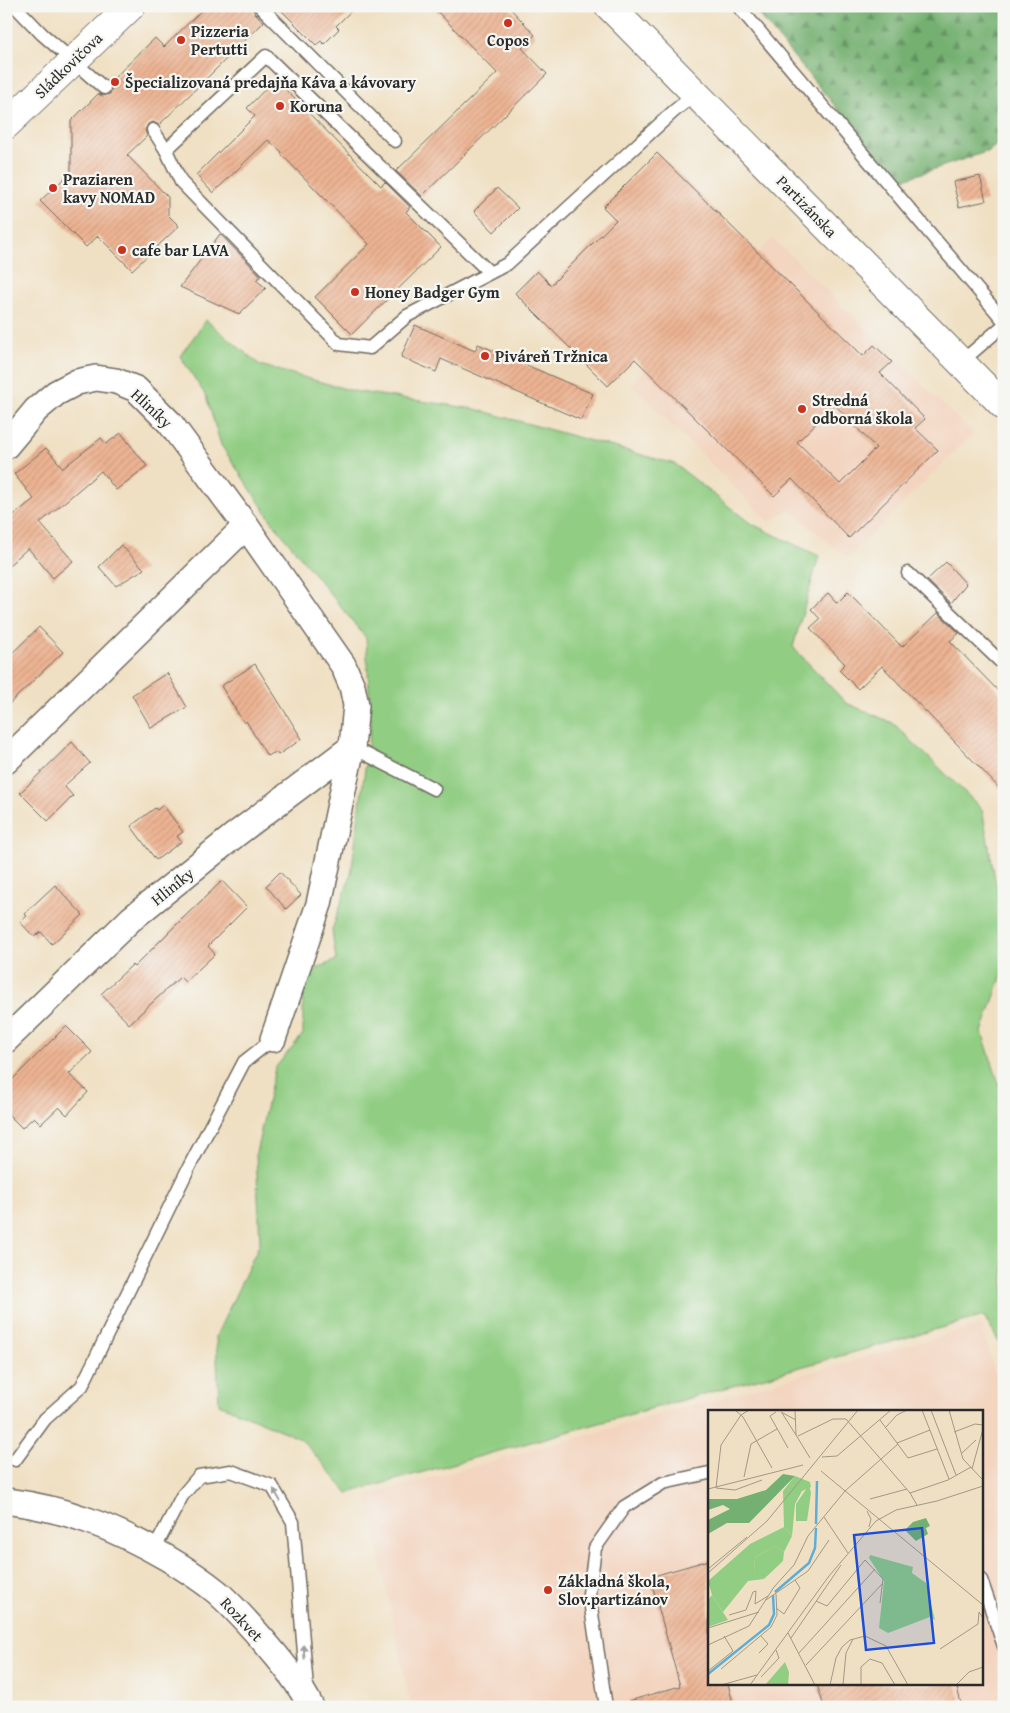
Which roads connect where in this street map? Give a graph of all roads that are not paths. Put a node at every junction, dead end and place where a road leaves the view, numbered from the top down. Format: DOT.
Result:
graph roads {
  1 [pos="15,6"];
  2 [pos="130,6"];
  3 [pos="260,6"];
  4 [pos="609,6"];
  5 [pos="738,6"];
  6 [pos="72,62"];
  7 [pos="104,88"];
  8 [pos="696,93"];
  9 [pos="6,125"];
  10 [pos="153,130"];
  11 [pos="395,141"];
  12 [pos="166,150"];
  13 [pos="490,273"];
  14 [pos="1004,321"];
  15 [pos="1004,325"];
  16 [pos="961,362"];
  17 [pos="1004,406"];
  18 [pos="6,446"];
  19 [pos="246,526"];
  20 [pos="908,573"];
  21 [pos="1004,665"];
  22 [pos="352,747"];
  23 [pos="6,761"];
  24 [pos="434,789"];
  25 [pos="273,1039"];
  26 [pos="6,1040"];
  27 [pos="15,1460"];
  28 [pos="708,1473"];
  29 [pos="6,1501"];
  30 [pos="149,1547"];
  31 [pos="982,1583"];
  32 [pos="1004,1646"];
  33 [pos="309,1704"];
  34 [pos="606,1707"];
  1 -- 6 [label="lane"];
  2 -- 6 [label="main road, Sládkovičova"];
  3 -- 11 [label="lane"];
  4 -- 8 [label="main road, Partizánska"];
  5 -- 14 [label="lane"];
  6 -- 7 [label="lane"];
  6 -- 9 [label="main road, Sládkovičova"];
  8 -- 13 [label="lane"];
  8 -- 16 [label="main road, Partizánska"];
  10 -- 12 [label="lane"];
  12 -- 13 [label="lane"];
  12 -- 13 [label="lane"];
  15 -- 16 [label="lane"];
  16 -- 17 [label="main road, Partizánska"];
  18 -- 19 [label="street, Hliníky"];
  19 -- 22 [label="street, Hliníky"];
  19 -- 23 [label="street"];
  20 -- 21 [label="lane"];
  22 -- 24 [label="lane"];
  22 -- 25 [label="street, Hliníky"];
  22 -- 26 [label="street, Hliníky"];
  25 -- 27 [label="lane"];
  28 -- 34 [label="lane"];
  29 -- 30 [label="street, Rozkvet"];
  30 -- 33 [label="street, Rozkvet"];
  33 -- 30 [label="lane, one-way"];
  31 -- 32 [label="lane"];
}
